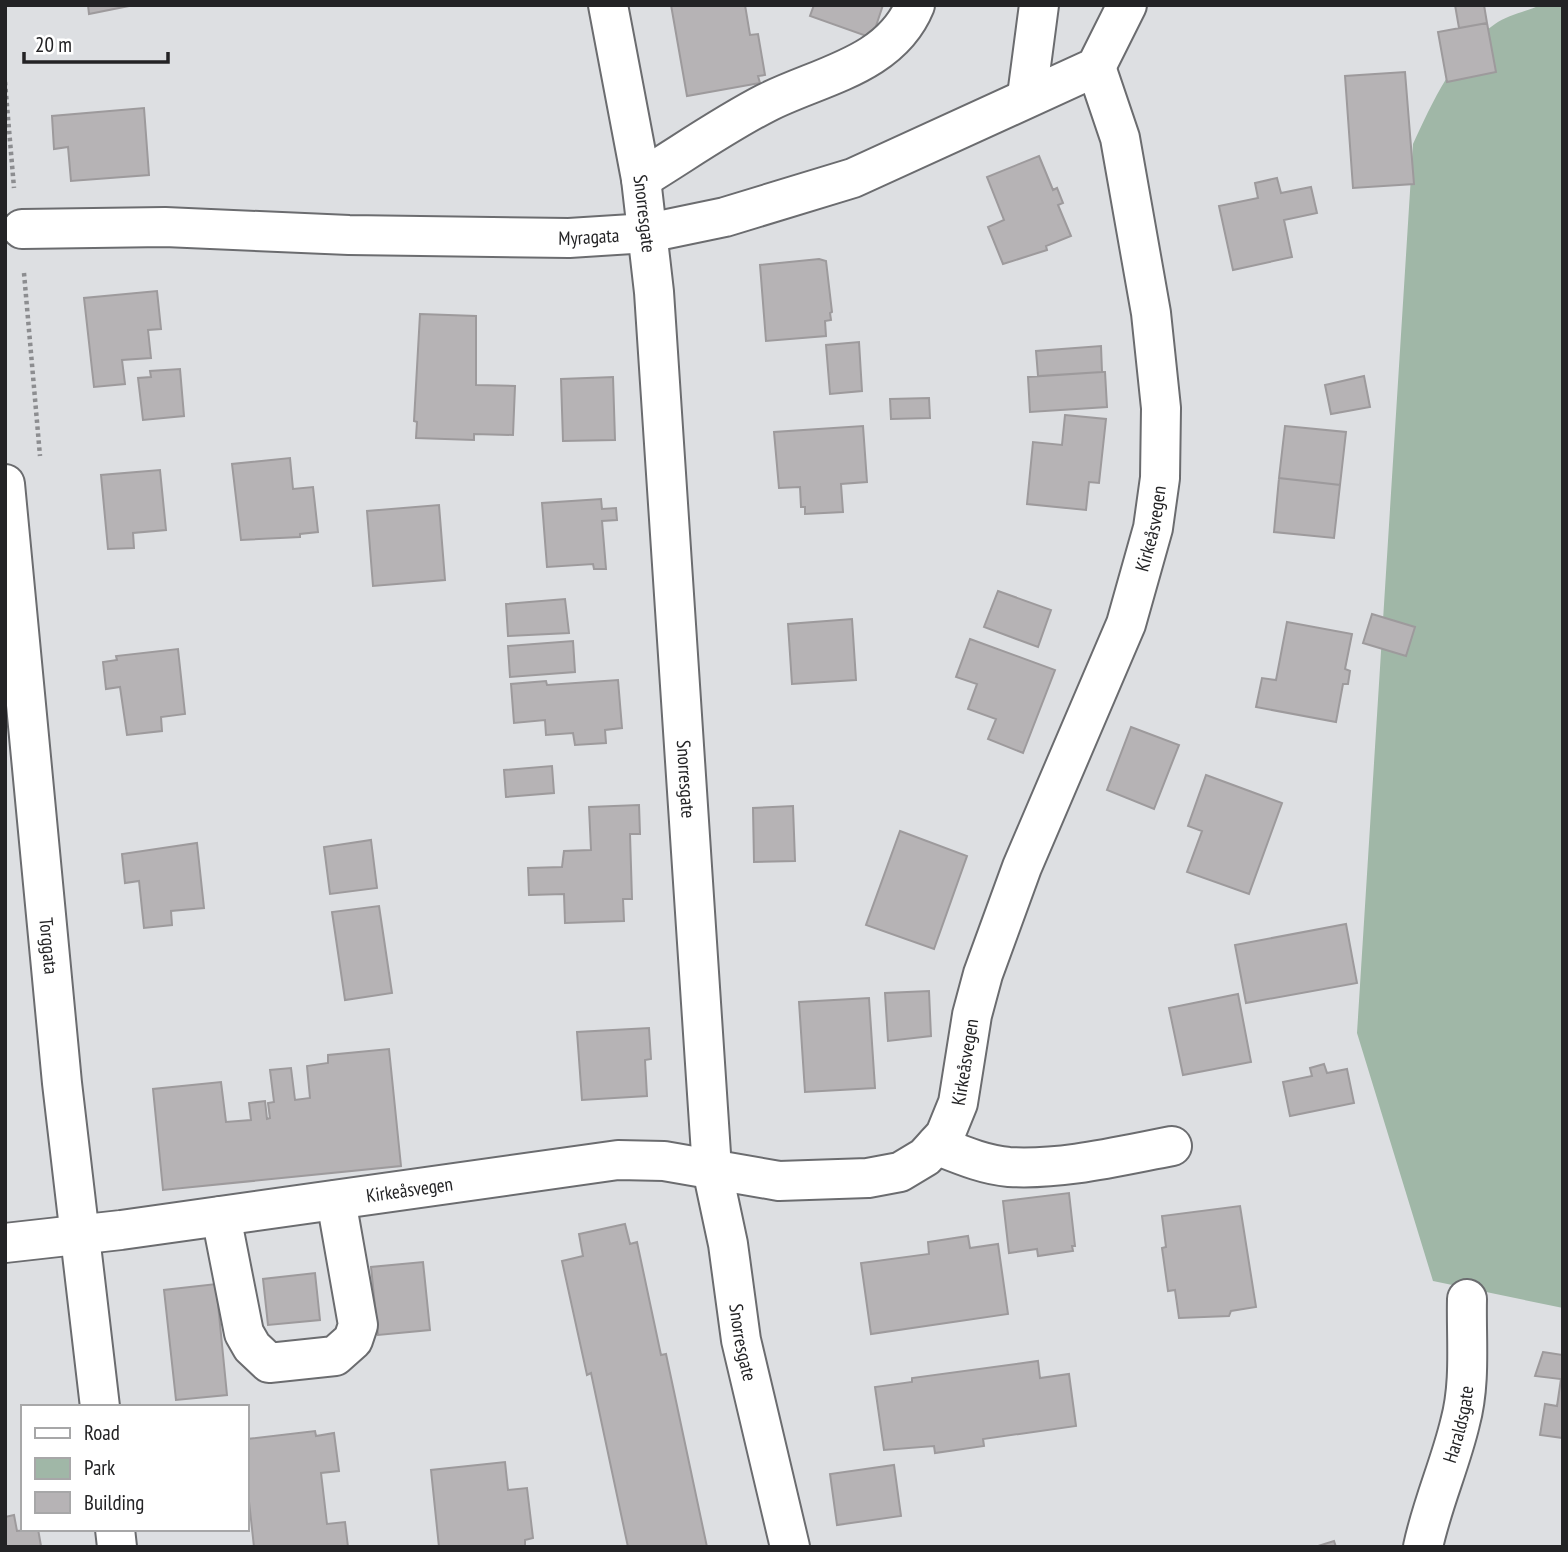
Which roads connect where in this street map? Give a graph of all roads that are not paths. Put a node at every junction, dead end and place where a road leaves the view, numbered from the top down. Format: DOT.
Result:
graph roads {
  1 [pos="608,5"];
  2 [pos="915,5"];
  3 [pos="1040,5"];
  4 [pos="1127,5"];
  5 [pos="1096,67"];
  6 [pos="1027,96"];
  7 [pos="641,179"];
  8 [pos="22,229"];
  9 [pos="648,233"];
  10 [pos="5,484"];
  11 [pos="936,1145"];
  12 [pos="1172,1146"];
  13 [pos="712,1169"];
  14 [pos="336,1200"];
  15 [pos="221,1216"];
  16 [pos="80,1235"];
  17 [pos="5,1243"];
  18 [pos="1467,1299"];
  19 [pos="100,1405"];
  20 [pos="790,1547"];
  21 [pos="1423,1547"];
  1 -- 7 [label="street, Snorresgate"];
  2 -- 7 [label="street"];
  3 -- 6 [label="street"];
  4 -- 5 [label="street"];
  5 -- 6 [label="street, Myragata"];
  5 -- 11 [label="street, Kirkeåsvegen"];
  6 -- 9 [label="street, Myragata"];
  7 -- 9 [label="street, Snorresgate"];
  8 -- 9 [label="street, Myragata"];
  9 -- 13 [label="street, Snorresgate"];
  10 -- 16 [label="street, Torggata"];
  11 -- 12 [label="street"];
  11 -- 13 [label="street, Kirkeåsvegen"];
  13 -- 14 [label="street, Kirkeåsvegen"];
  13 -- 20 [label="street, Snorresgate"];
  14 -- 15 [label="street, Kirkeåsvegen"];
  14 -- 15 [label="street"];
  15 -- 16 [label="street, Kirkeåsvegen"];
  16 -- 17 [label="street, Kirkeåsvegen"];
  16 -- 19 [label="street, Torggata"];
  18 -- 21 [label="street, Haraldsgate"];
}
